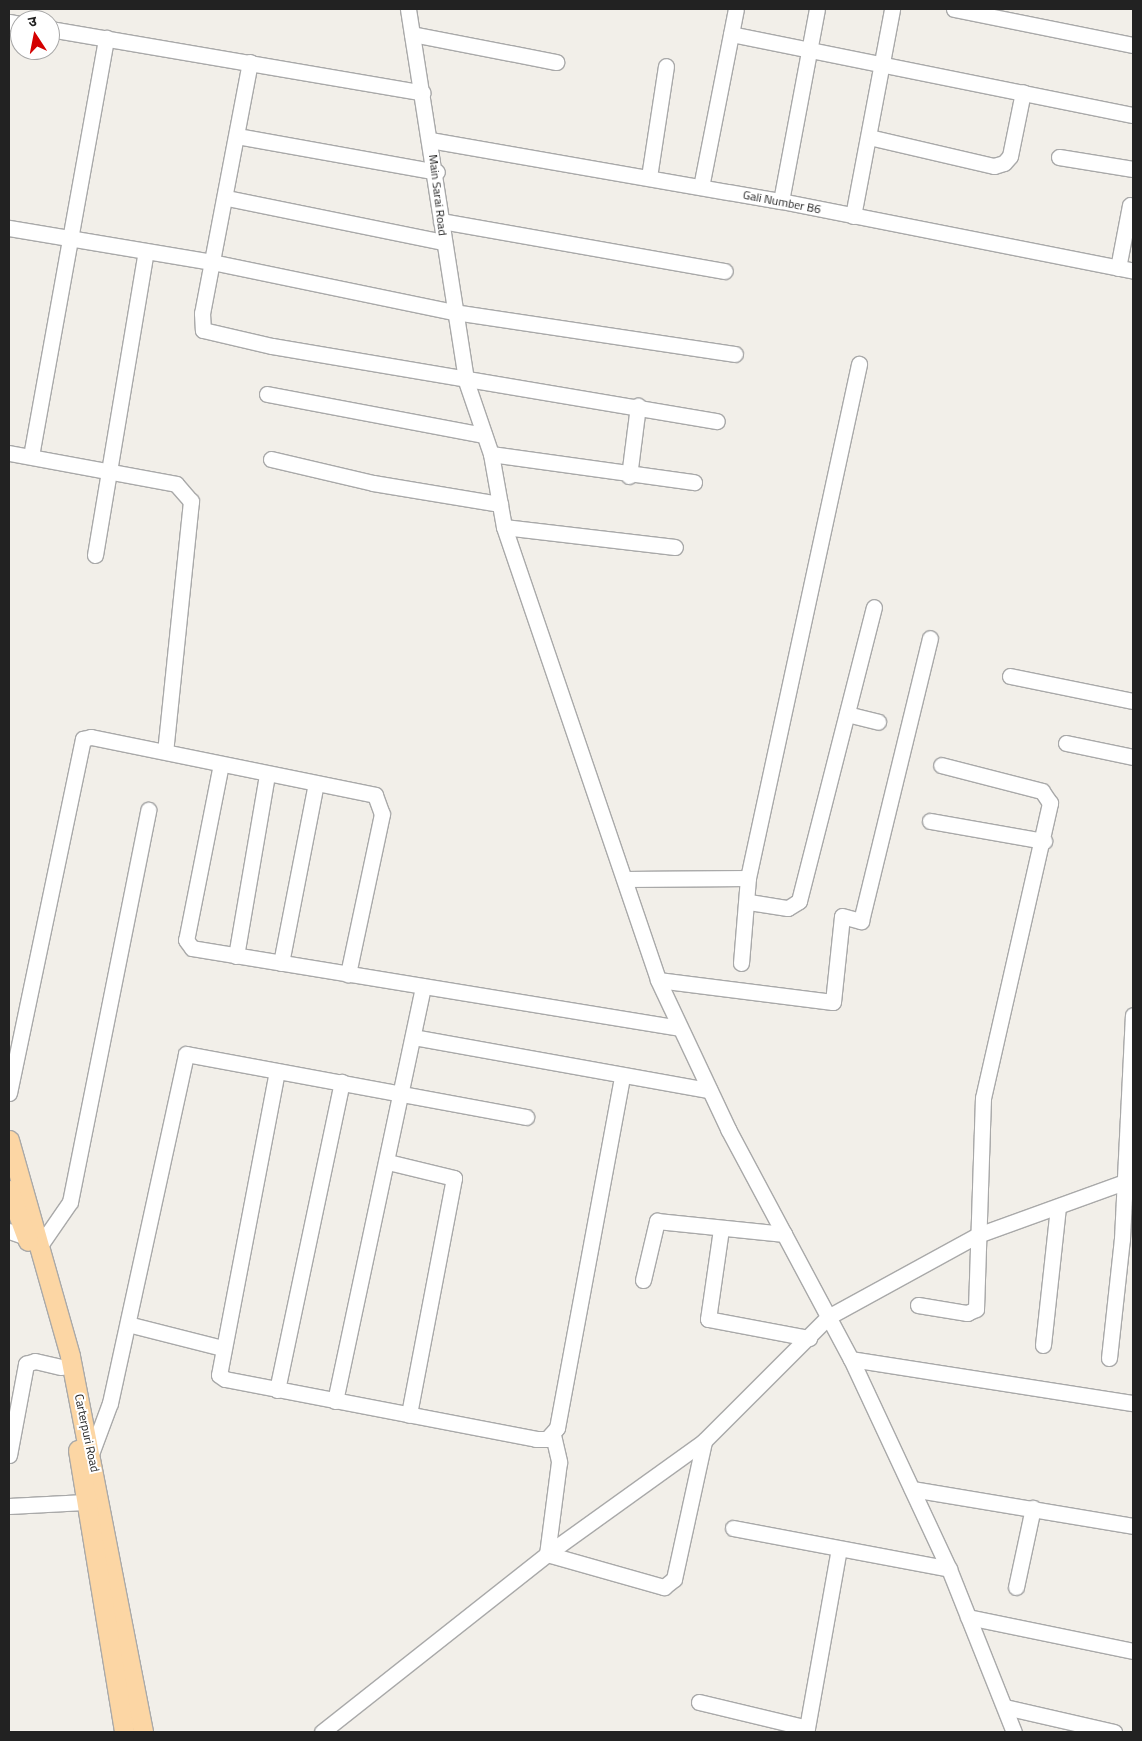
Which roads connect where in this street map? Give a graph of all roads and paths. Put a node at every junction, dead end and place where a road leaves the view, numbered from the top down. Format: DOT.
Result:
graph roads {
  1 [pos="408,9"];
  2 [pos="736,9"];
  3 [pos="817,9"];
  4 [pos="892,9"];
  5 [pos="954,9"];
  6 [pos="60,31"];
  7 [pos="412,34"];
  8 [pos="731,34"];
  9 [pos="106,38"];
  10 [pos="1133,45"];
  11 [pos="811,49"];
  12 [pos="250,62"];
  13 [pos="556,62"];
  14 [pos="883,63"];
  15 [pos="666,66"];
  16 [pos="1023,92"];
  17 [pos="423,93"];
  18 [pos="1133,115"];
  19 [pos="237,136"];
  20 [pos="869,137"];
  21 [pos="430,140"];
  22 [pos="1059,157"];
  23 [pos="1133,169"];
  24 [pos="437,172"];
  25 [pos="649,177"];
  26 [pos="700,187"];
  27 [pos="227,198"];
  28 [pos="781,201"];
  29 [pos="1130,205"];
  30 [pos="853,216"];
  31 [pos="441,221"];
  32 [pos="9,228"];
  33 [pos="70,238"];
  34 [pos="444,242"];
  35 [pos="146,251"];
  36 [pos="212,262"];
  37 [pos="1118,268"];
  38 [pos="725,271"];
  39 [pos="1133,271"];
  40 [pos="454,312"];
  41 [pos="735,354"];
  42 [pos="859,364"];
  43 [pos="466,381"];
  44 [pos="267,394"];
  45 [pos="638,406"];
  46 [pos="717,421"];
  47 [pos="484,435"];
  48 [pos="9,453"];
  49 [pos="491,454"];
  50 [pos="31,456"];
  51 [pos="272,459"];
  52 [pos="110,469"];
  53 [pos="629,476"];
  54 [pos="694,482"];
  55 [pos="500,504"];
  56 [pos="504,527"];
  57 [pos="676,547"];
  58 [pos="95,555"];
  59 [pos="874,607"];
  60 [pos="930,638"];
  61 [pos="1010,676"];
  62 [pos="1133,701"];
  63 [pos="847,714"];
  64 [pos="878,722"];
  65 [pos="1066,742"];
  66 [pos="165,751"];
  67 [pos="1133,757"];
  68 [pos="221,764"];
  69 [pos="941,765"];
  70 [pos="267,774"];
  71 [pos="316,783"];
  72 [pos="148,810"];
  73 [pos="930,822"];
  74 [pos="1044,841"];
  75 [pos="748,878"];
  76 [pos="625,879"];
  77 [pos="748,902"];
  78 [pos="236,956"];
  79 [pos="281,963"];
  80 [pos="741,963"];
  81 [pos="348,974"];
  82 [pos="658,980"];
  83 [pos="423,986"];
  84 [pos="1133,1015"];
  85 [pos="679,1028"];
  86 [pos="413,1037"];
  87 [pos="277,1071"];
  88 [pos="622,1077"];
  89 [pos="342,1082"];
  90 [pos="709,1090"];
  91 [pos="403,1092"];
  92 [pos="9,1093"];
  93 [pos="526,1117"];
  94 [pos="9,1140"];
  95 [pos="388,1162"];
  96 [pos="1128,1182"];
  97 [pos="9,1192"];
  98 [pos="1058,1207"];
  99 [pos="721,1229"];
  100 [pos="784,1234"];
  101 [pos="978,1235"];
  102 [pos="25,1237"];
  103 [pos="642,1280"];
  104 [pos="918,1305"];
  105 [pos="828,1317"];
  106 [pos="128,1324"];
  107 [pos="809,1338"];
  108 [pos="1043,1345"];
  109 [pos="222,1348"];
  110 [pos="1108,1358"];
  111 [pos="851,1359"];
  112 [pos="61,1367"];
  113 [pos="277,1390"];
  114 [pos="335,1401"];
  115 [pos="1133,1403"];
  116 [pos="409,1414"];
  117 [pos="554,1435"];
  118 [pos="704,1441"];
  119 [pos="91,1454"];
  120 [pos="9,1455"];
  121 [pos="912,1489"];
  122 [pos="85,1502"];
  123 [pos="9,1506"];
  124 [pos="1033,1508"];
  125 [pos="1133,1526"];
  126 [pos="733,1528"];
  127 [pos="839,1549"];
  128 [pos="548,1554"];
  129 [pos="949,1569"];
  130 [pos="1016,1587"];
  131 [pos="968,1617"];
  132 [pos="1133,1651"];
  133 [pos="699,1702"];
  134 [pos="1005,1707"];
  135 [pos="124,1732"];
  136 [pos="143,1732"];
  137 [pos="322,1732"];
  138 [pos="1014,1732"];
  139 [pos="1114,1732"];
  1 -- 7 [label="street, Main Sarai Road"];
  2 -- 8 [label="street"];
  3 -- 11 [label="street"];
  4 -- 14 [label="street"];
  5 -- 10 [label="street"];
  6 -- 9 [label="street"];
  7 -- 13 [label="street"];
  7 -- 17 [label="street, Main Sarai Road"];
  8 -- 11 [label="street"];
  8 -- 26 [label="street"];
  9 -- 12 [label="street"];
  9 -- 33 [label="street"];
  11 -- 14 [label="street"];
  11 -- 28 [label="street"];
  12 -- 17 [label="street"];
  12 -- 19 [label="street"];
  14 -- 16 [label="street"];
  14 -- 20 [label="street"];
  15 -- 25 [label="street"];
  16 -- 18 [label="street"];
  16 -- 20 [label="street"];
  17 -- 21 [label="street, Main Sarai Road"];
  19 -- 24 [label="street"];
  19 -- 27 [label="street"];
  20 -- 30 [label="street"];
  21 -- 24 [label="street, Main Sarai Road"];
  21 -- 25 [label="street, Gali Number B6"];
  22 -- 23 [label="street"];
  24 -- 31 [label="street, Main Sarai Road"];
  25 -- 26 [label="street, Gali Number B6"];
  26 -- 28 [label="street, Gali Number B6"];
  27 -- 34 [label="street"];
  27 -- 36 [label="street"];
  28 -- 30 [label="street, Gali Number B6"];
  29 -- 37 [label="street"];
  30 -- 37 [label="street, Gali Number B6"];
  31 -- 34 [label="street, Main Sarai Road"];
  31 -- 38 [label="street"];
  32 -- 33 [label="street"];
  33 -- 35 [label="street"];
  33 -- 50 [label="street"];
  34 -- 40 [label="street, Main Sarai Road"];
  35 -- 36 [label="street"];
  35 -- 52 [label="street"];
  36 -- 40 [label="street"];
  36 -- 43 [label="street"];
  37 -- 39 [label="street, Gali Number B6"];
  40 -- 41 [label="street"];
  40 -- 43 [label="street, Main Sarai Road"];
  42 -- 75 [label="street"];
  43 -- 45 [label="street"];
  43 -- 47 [label="street, Main Sarai Road"];
  44 -- 47 [label="street"];
  45 -- 46 [label="street"];
  45 -- 53 [label="street"];
  47 -- 49 [label="street, Main Sarai Road"];
  48 -- 50 [label="street"];
  49 -- 53 [label="street"];
  49 -- 55 [label="street, Main Sarai Road"];
  50 -- 52 [label="street"];
  51 -- 55 [label="street"];
  52 -- 58 [label="street"];
  52 -- 66 [label="street"];
  53 -- 54 [label="street"];
  55 -- 56 [label="street, Main Sarai Road"];
  56 -- 57 [label="street"];
  56 -- 76 [label="street, Main Sarai Road"];
  59 -- 63 [label="street"];
  60 -- 82 [label="street"];
  61 -- 62 [label="street"];
  63 -- 64 [label="street"];
  63 -- 77 [label="street"];
  65 -- 67 [label="street"];
  66 -- 68 [label="street"];
  66 -- 92 [label="street"];
  68 -- 70 [label="street"];
  68 -- 78 [label="street"];
  69 -- 74 [label="street"];
  70 -- 71 [label="street"];
  70 -- 78 [label="street"];
  71 -- 79 [label="street"];
  71 -- 81 [label="street"];
  72 -- 102 [label="street"];
  73 -- 74 [label="street"];
  74 -- 101 [label="street"];
  75 -- 76 [label="street"];
  75 -- 77 [label="street"];
  76 -- 82 [label="street, Main Sarai Road"];
  77 -- 80 [label="street"];
  78 -- 79 [label="street"];
  79 -- 81 [label="street"];
  81 -- 83 [label="street"];
  82 -- 85 [label="street, Main Sarai Road"];
  83 -- 85 [label="street"];
  83 -- 86 [label="street"];
  84 -- 96 [label="street"];
  85 -- 90 [label="street, Main Sarai Road"];
  86 -- 88 [label="street"];
  86 -- 91 [label="street"];
  87 -- 89 [label="street"];
  87 -- 106 [label="street"];
  87 -- 109 [label="street"];
  88 -- 90 [label="street"];
  88 -- 117 [label="street"];
  89 -- 91 [label="street"];
  89 -- 113 [label="street"];
  90 -- 100 [label="street, Main Sarai Road"];
  91 -- 93 [label="street"];
  91 -- 95 [label="street"];
  94 -- 102 [label="main road, Carterpuri Road"];
  95 -- 114 [label="street"];
  95 -- 116 [label="street"];
  96 -- 98 [label="street"];
  96 -- 110 [label="street"];
  97 -- 102 [label="main road, Carterpuri Road"];
  98 -- 101 [label="street"];
  98 -- 108 [label="street"];
  99 -- 100 [label="street"];
  99 -- 103 [label="street"];
  99 -- 107 [label="street"];
  100 -- 105 [label="street, Main Sarai Road"];
  101 -- 104 [label="street"];
  101 -- 105 [label="street"];
  102 -- 112 [label="main road, Carterpuri Road"];
  102 -- 119 [label="main road, Carterpuri Road"];
  105 -- 107 [label="street"];
  105 -- 111 [label="street, Main Sarai Road"];
  106 -- 109 [label="street"];
  106 -- 119 [label="street"];
  107 -- 118 [label="street"];
  109 -- 113 [label="street"];
  111 -- 115 [label="street"];
  111 -- 121 [label="street, Main Sarai Road"];
  112 -- 120 [label="street"];
  112 -- 122 [label="main road, Carterpuri Road"];
  113 -- 114 [label="street"];
  114 -- 116 [label="street"];
  116 -- 117 [label="street"];
  117 -- 128 [label="street"];
  118 -- 128 [label="street"];
  118 -- 128 [label="street"];
  119 -- 136 [label="main road, Carterpuri Road"];
  121 -- 124 [label="street"];
  121 -- 129 [label="street, Main Sarai Road"];
  122 -- 123 [label="street"];
  122 -- 135 [label="main road, Carterpuri Road"];
  124 -- 125 [label="street"];
  124 -- 130 [label="street"];
  126 -- 127 [label="street"];
  127 -- 129 [label="street"];
  127 -- 133 [label="street"];
  128 -- 137 [label="street"];
  129 -- 131 [label="street, Main Sarai Road"];
  131 -- 132 [label="street"];
  131 -- 134 [label="street, Main Sarai Road"];
  134 -- 138 [label="street, Main Sarai Road"];
  134 -- 139 [label="street"];
}
